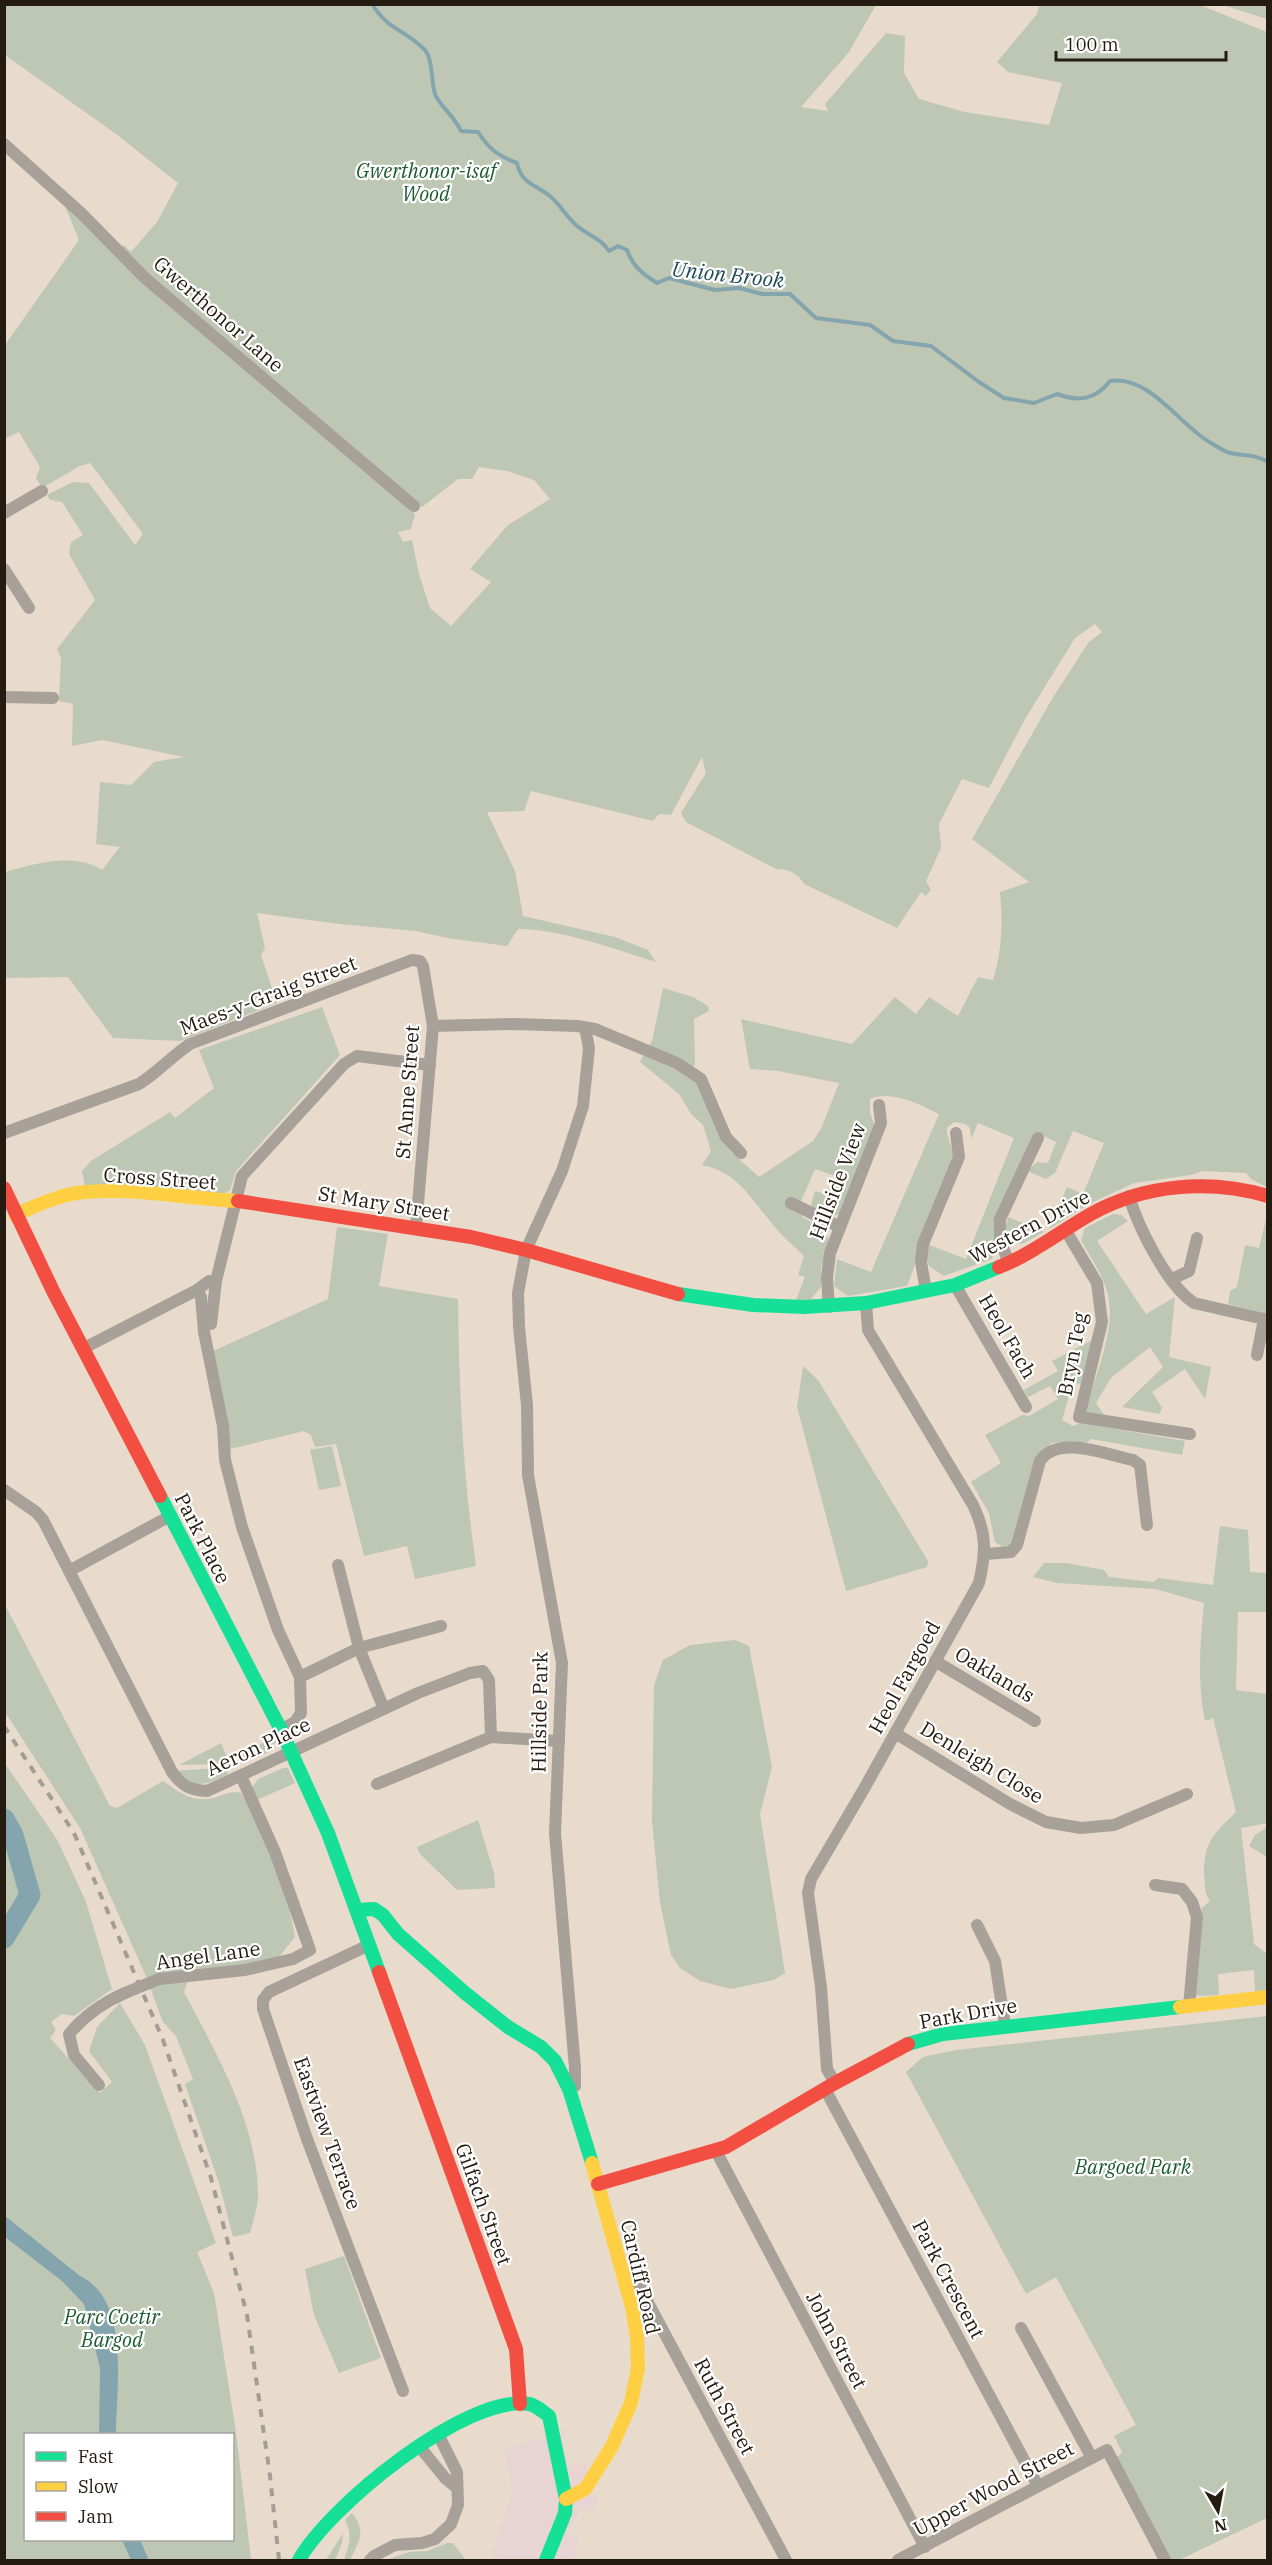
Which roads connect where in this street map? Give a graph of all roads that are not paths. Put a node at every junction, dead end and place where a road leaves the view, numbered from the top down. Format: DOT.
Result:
graph roads {
  1 [pos="4,144"];
  2 [pos="42,491"];
  3 [pos="414,506"];
  4 [pos="4,513"];
  5 [pos="4,569"];
  6 [pos="29,608"];
  7 [pos="4,697"];
  8 [pos="53,698"];
  9 [pos="420,961"];
  10 [pos="433,1026"];
  11 [pos="585,1028"];
  12 [pos="430,1065"];
  13 [pos="879,1105"];
  14 [pos="4,1133"];
  15 [pos="956,1134"];
  16 [pos="1038,1138"];
  17 [pos="741,1153"];
  18 [pos="4,1188"];
  19 [pos="1129,1196"];
  20 [pos="1268,1196"];
  21 [pos="234,1202"];
  22 [pos="791,1203"];
  23 [pos="15,1215"];
  24 [pos="416,1227"];
  25 [pos="840,1227"];
  26 [pos="1066,1231"];
  27 [pos="1197,1238"];
  28 [pos="526,1250"];
  29 [pos="1009,1263"];
  30 [pos="1172,1279"];
  31 [pos="209,1281"];
  32 [pos="955,1285"];
  33 [pos="197,1290"];
  34 [pos="926,1291"];
  35 [pos="866,1303"];
  36 [pos="829,1307"];
  37 [pos="210,1330"];
  38 [pos="84,1348"];
  39 [pos="1257,1354"];
  40 [pos="1026,1407"];
  41 [pos="1190,1434"];
  42 [pos="4,1490"];
  43 [pos="170,1516"];
  44 [pos="1147,1525"];
  45 [pos="986,1554"];
  46 [pos="338,1565"];
  47 [pos="69,1571"];
  48 [pos="441,1626"];
  49 [pos="358,1648"];
  50 [pos="935,1661"];
  51 [pos="300,1677"];
  52 [pos="384,1709"];
  53 [pos="1035,1720"];
  54 [pos="281,1730"];
  55 [pos="895,1733"];
  56 [pos="491,1737"];
  57 [pos="559,1741"];
  58 [pos="291,1753"];
  59 [pos="241,1776"];
  60 [pos="377,1784"];
  61 [pos="1186,1794"];
  62 [pos="1155,1886"];
  63 [pos="358,1910"];
  64 [pos="977,1925"];
  65 [pos="398,1934"];
  66 [pos="369,1944"];
  67 [pos="1268,1997"];
  68 [pos="1189,2006"];
  69 [pos="1005,2025"];
  70 [pos="99,2085"];
  71 [pos="830,2086"];
  72 [pos="569,2089"];
  73 [pos="584,2137"];
  74 [pos="716,2151"];
  75 [pos="598,2184"];
  76 [pos="625,2279"];
  77 [pos="1021,2328"];
  78 [pos="403,2391"];
  79 [pos="520,2404"];
  80 [pos="438,2434"];
  81 [pos="419,2446"];
  82 [pos="1092,2458"];
  83 [pos="1038,2486"];
  84 [pos="456,2487"];
  85 [pos="566,2499"];
  86 [pos="925,2547"];
  87 [pos="299,2560"];
  88 [pos="370,2560"];
  89 [pos="546,2560"];
  90 [pos="786,2560"];
  91 [pos="898,2560"];
  92 [pos="1165,2560"];
  1 -- 3 [label="street, Gwerthonor Lane"];
  2 -- 4 [label="street"];
  5 -- 6 [label="street"];
  7 -- 8 [label="street"];
  9 -- 10 [label="street, St Anne Street"];
  9 -- 14 [label="street, Maes-y-Graig Street"];
  10 -- 11 [label="street"];
  10 -- 12 [label="street, St Anne Street"];
  11 -- 17 [label="street"];
  11 -- 28 [label="street, Hillside Park"];
  12 -- 21 [label="street"];
  12 -- 24 [label="street, St Anne Street"];
  13 -- 25 [label="street, Hillside View"];
  15 -- 34 [label="street"];
  16 -- 29 [label="street"];
  18 -- 23 [label="street, Park Place"];
  19 -- 20 [label="street, Western Drive"];
  19 -- 26 [label="street, Western Drive"];
  19 -- 30 [label="street"];
  21 -- 23 [label="street, Cross Street"];
  21 -- 24 [label="street, St Mary Street"];
  21 -- 37 [label="street"];
  22 -- 25 [label="street"];
  23 -- 38 [label="street, Park Place"];
  24 -- 28 [label="street, St Mary Street"];
  25 -- 36 [label="street, Hillside View"];
  26 -- 29 [label="street, Western Drive"];
  26 -- 41 [label="street, Bryn Teg"];
  27 -- 30 [label="street"];
  28 -- 36 [label="street, Western Drive"];
  28 -- 57 [label="street, Hillside Park"];
  29 -- 32 [label="street, Western Drive"];
  30 -- 39 [label="street"];
  31 -- 33 [label="street"];
  32 -- 34 [label="street, Western Drive"];
  32 -- 40 [label="street, Heol Fach"];
  33 -- 38 [label="street"];
  33 -- 51 [label="street"];
  34 -- 35 [label="street, Western Drive"];
  35 -- 36 [label="street, Western Drive"];
  35 -- 45 [label="street, Heol Fargoed"];
  38 -- 43 [label="street, Park Place"];
  42 -- 47 [label="street, Aeron Place"];
  43 -- 47 [label="street"];
  43 -- 54 [label="street, Park Place"];
  44 -- 45 [label="street"];
  45 -- 50 [label="street, Heol Fargoed"];
  46 -- 49 [label="street"];
  47 -- 59 [label="street, Aeron Place"];
  48 -- 49 [label="street"];
  49 -- 51 [label="street"];
  49 -- 52 [label="street"];
  50 -- 53 [label="street, Oaklands"];
  50 -- 55 [label="street, Heol Fargoed"];
  51 -- 54 [label="street"];
  52 -- 56 [label="street, Aeron Place"];
  52 -- 58 [label="street, Aeron Place"];
  54 -- 58 [label="street, Park Place"];
  55 -- 61 [label="street, Denleigh Close"];
  55 -- 71 [label="street, Heol Fargoed"];
  56 -- 57 [label="street"];
  56 -- 60 [label="street"];
  57 -- 72 [label="street, Hillside Park"];
  58 -- 59 [label="street, Aeron Place"];
  58 -- 63 [label="street, Park Place"];
  59 -- 70 [label="street, Angel Lane, bridge"];
  62 -- 68 [label="street"];
  63 -- 65 [label="street"];
  63 -- 66 [label="street, Gilfach Street"];
  64 -- 69 [label="street"];
  65 -- 66 [label="street"];
  65 -- 72 [label="street"];
  66 -- 78 [label="street, Eastview Terrace"];
  66 -- 79 [label="street, Gilfach Street"];
  67 -- 68 [label="street, Park Drive"];
  68 -- 69 [label="street, Park Drive"];
  69 -- 71 [label="street, Park Drive"];
  71 -- 74 [label="street, Park Drive"];
  71 -- 83 [label="street, Park Crescent"];
  72 -- 73 [label="street, Hillside Park"];
  73 -- 75 [label="street, Cardiff Road"];
  74 -- 75 [label="street, Park Drive"];
  74 -- 86 [label="street, John Street"];
  75 -- 76 [label="street, Cardiff Road"];
  76 -- 85 [label="street, Cardiff Road"];
  76 -- 90 [label="street, Ruth Street"];
  77 -- 82 [label="street"];
  79 -- 80 [label="street"];
  79 -- 85 [label="street"];
  80 -- 81 [label="street"];
  80 -- 84 [label="street"];
  81 -- 84 [label="street"];
  81 -- 87 [label="street"];
  82 -- 83 [label="street, Upper Wood Street"];
  82 -- 92 [label="street, Upper Wood Street"];
  83 -- 86 [label="street, Upper Wood Street"];
  84 -- 88 [label="street"];
  85 -- 89 [label="street"];
  86 -- 91 [label="street, Upper Wood Street"];
}
